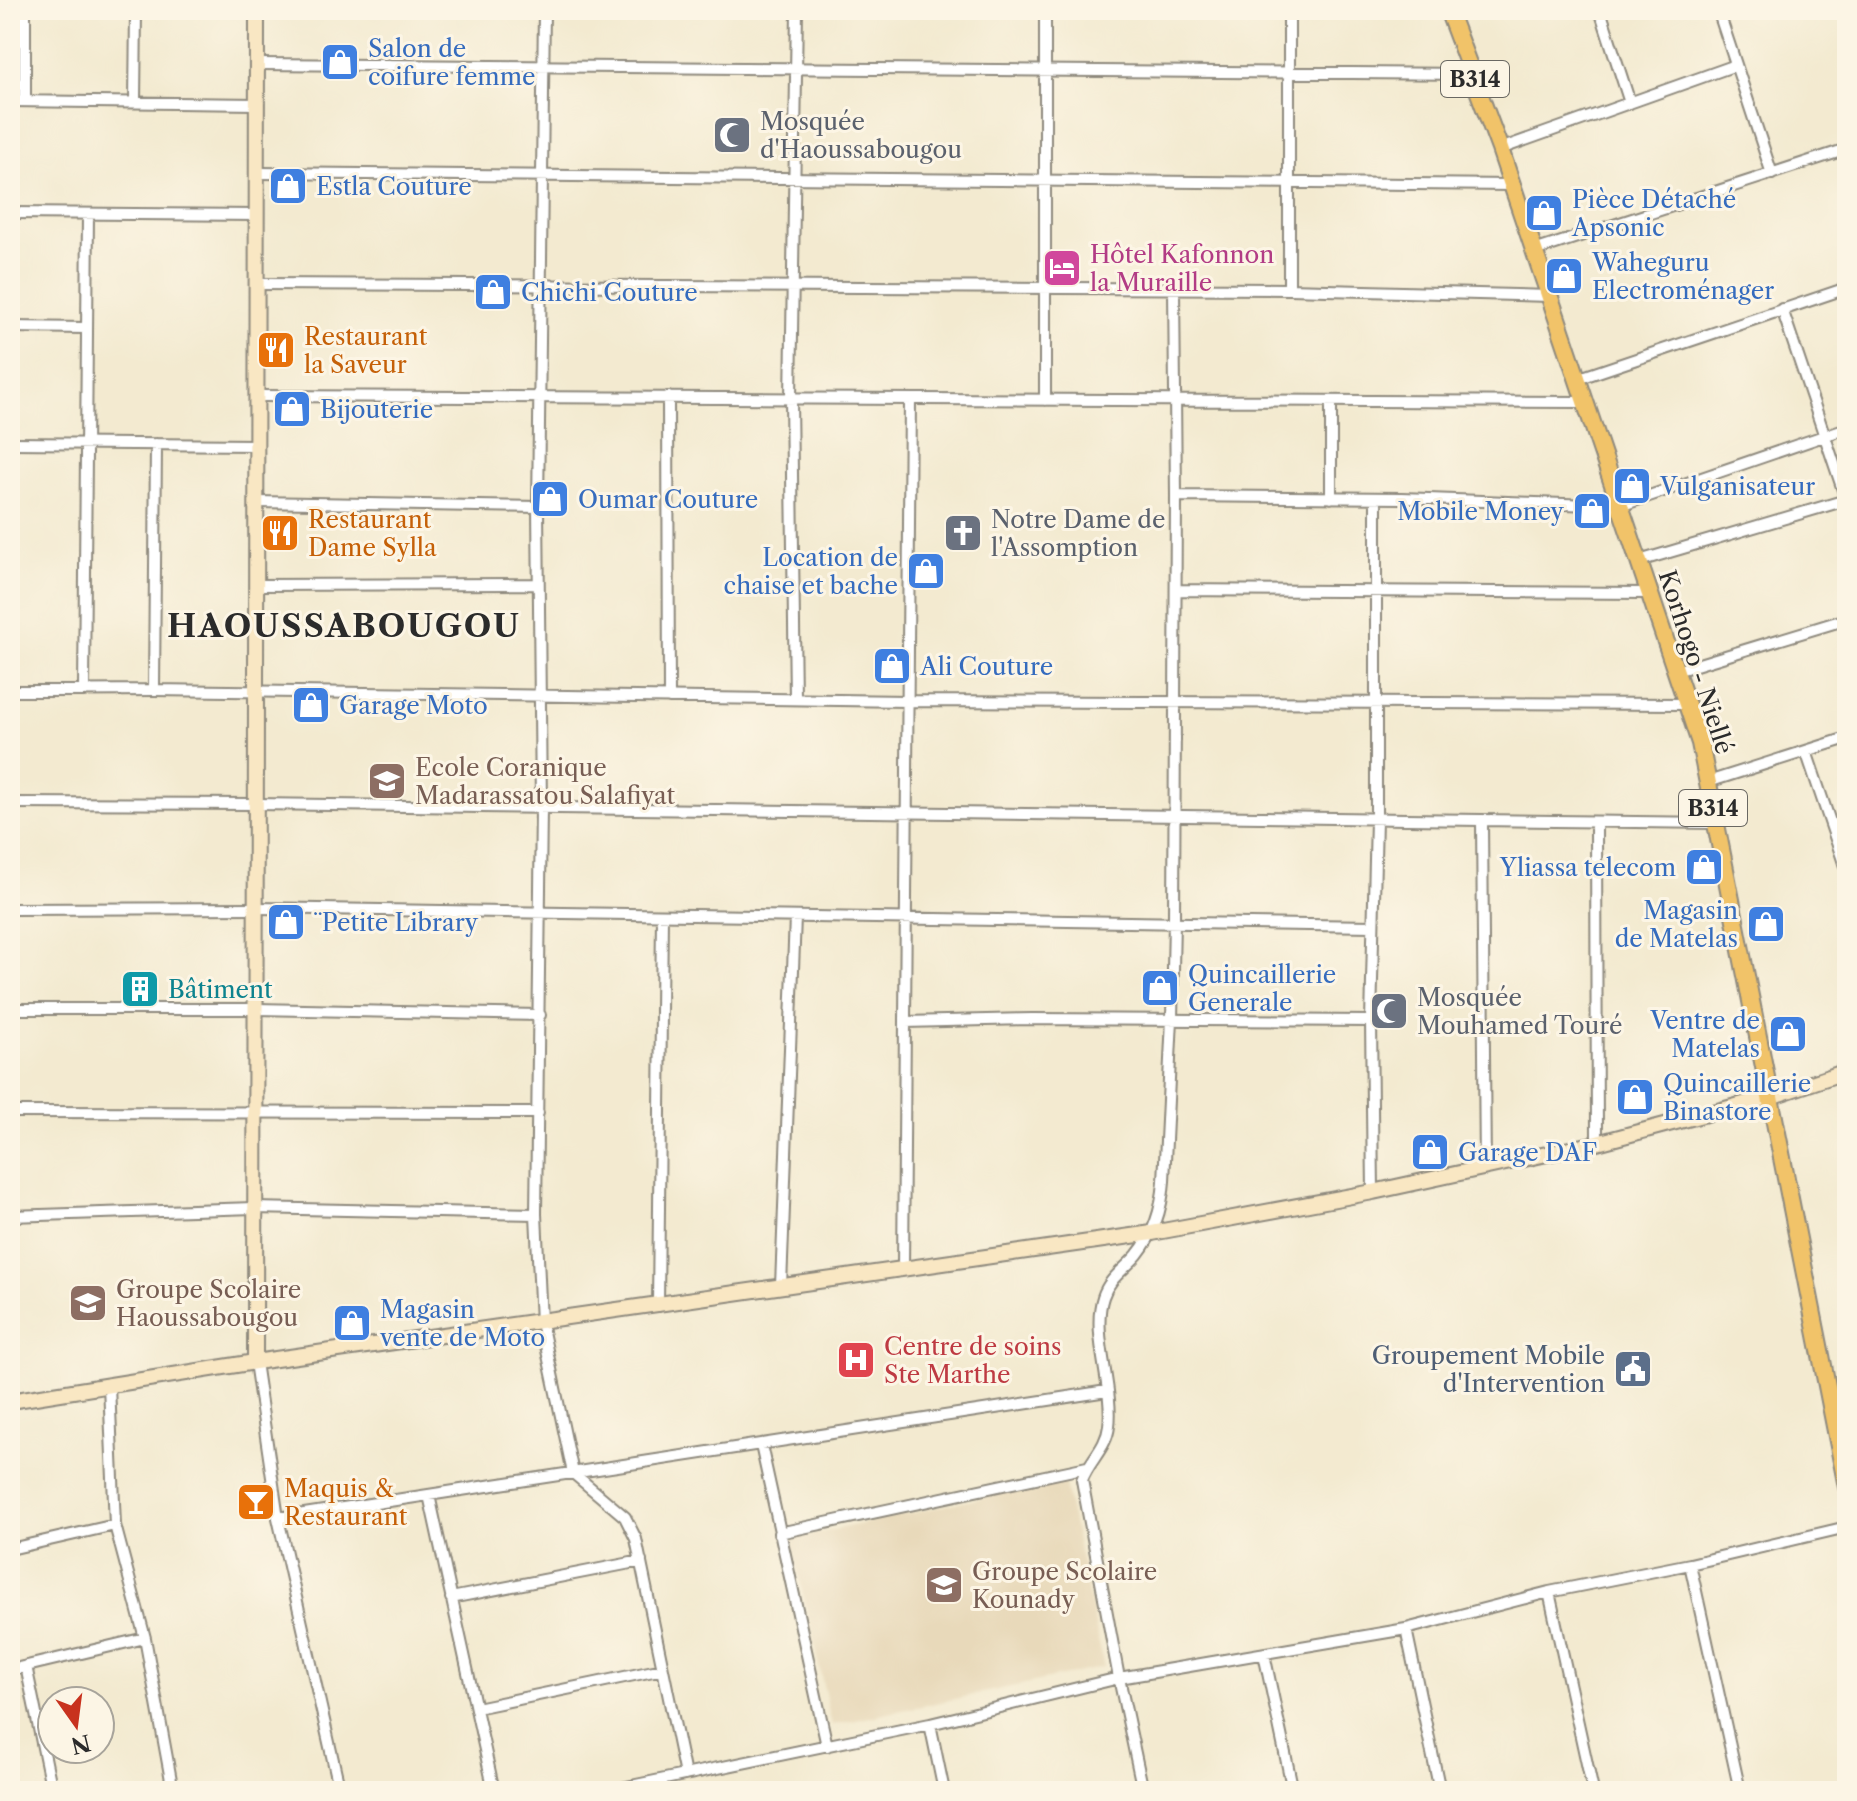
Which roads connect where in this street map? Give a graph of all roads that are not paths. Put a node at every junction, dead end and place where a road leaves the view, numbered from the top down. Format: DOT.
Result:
graph roads {
  1 [pos="25,10"];
  2 [pos="136,10"];
  3 [pos="257,10"];
  4 [pos="544,10"];
  5 [pos="797,10"];
  6 [pos="1045,10"];
  7 [pos="1289,10"];
  8 [pos="1448,10"];
  9 [pos="1600,10"];
  10 [pos="1718,10"];
  11 [pos="258,64"];
  12 [pos="1736,65"];
  13 [pos="544,66"];
  14 [pos="797,70"];
  15 [pos="1046,72"];
  16 [pos="1289,73"];
  17 [pos="1473,74"];
  18 [pos="10,101"];
  19 [pos="25,101"];
  20 [pos="135,102"];
  21 [pos="1630,103"];
  22 [pos="258,104"];
  23 [pos="1500,149"];
  24 [pos="1847,149"];
  25 [pos="258,173"];
  26 [pos="1772,174"];
  27 [pos="541,176"];
  28 [pos="795,180"];
  29 [pos="1044,181"];
  30 [pos="1288,183"];
  31 [pos="1512,185"];
  32 [pos="10,213"];
  33 [pos="88,214"];
  34 [pos="258,215"];
  35 [pos="1534,251"];
  36 [pos="257,284"];
  37 [pos="793,285"];
  38 [pos="542,287"];
  39 [pos="1044,287"];
  40 [pos="1847,288"];
  41 [pos="1174,289"];
  42 [pos="1289,289"];
  43 [pos="1550,296"];
  44 [pos="1782,309"];
  45 [pos="10,327"];
  46 [pos="86,328"];
  47 [pos="1577,379"];
  48 [pos="258,396"];
  49 [pos="540,397"];
  50 [pos="668,397"];
  51 [pos="791,399"];
  52 [pos="910,399"];
  53 [pos="1045,400"];
  54 [pos="1175,400"];
  55 [pos="1331,401"];
  56 [pos="1585,402"];
  57 [pos="1847,428"];
  58 [pos="1823,436"];
  59 [pos="10,443"];
  60 [pos="85,443"];
  61 [pos="156,444"];
  62 [pos="257,445"];
  63 [pos="1176,496"];
  64 [pos="1331,498"];
  65 [pos="1376,498"];
  66 [pos="1847,501"];
  67 [pos="257,502"];
  68 [pos="1620,506"];
  69 [pos="538,507"];
  70 [pos="1639,561"];
  71 [pos="538,584"];
  72 [pos="257,585"];
  73 [pos="1176,590"];
  74 [pos="1374,591"];
  75 [pos="1650,593"];
  76 [pos="1847,619"];
  77 [pos="1676,671"];
  78 [pos="154,690"];
  79 [pos="10,691"];
  80 [pos="84,691"];
  81 [pos="254,693"];
  82 [pos="538,696"];
  83 [pos="669,698"];
  84 [pos="795,698"];
  85 [pos="907,701"];
  86 [pos="1175,702"];
  87 [pos="1376,703"];
  88 [pos="1687,704"];
  89 [pos="1847,738"];
  90 [pos="1806,751"];
  91 [pos="1708,782"];
  92 [pos="10,803"];
  93 [pos="255,804"];
  94 [pos="541,808"];
  95 [pos="906,813"];
  96 [pos="1174,817"];
  97 [pos="1376,819"];
  98 [pos="1482,822"];
  99 [pos="1596,822"];
  100 [pos="1716,823"];
  101 [pos="1847,869"];
  102 [pos="257,908"];
  103 [pos="10,909"];
  104 [pos="539,913"];
  105 [pos="662,915"];
  106 [pos="795,917"];
  107 [pos="906,918"];
  108 [pos="1174,921"];
  109 [pos="1373,926"];
  110 [pos="10,1009"];
  111 [pos="257,1009"];
  112 [pos="540,1015"];
  113 [pos="1172,1019"];
  114 [pos="1371,1021"];
  115 [pos="905,1022"];
  116 [pos="1847,1071"];
  117 [pos="1770,1097"];
  118 [pos="10,1112"];
  119 [pos="256,1113"];
  120 [pos="538,1113"];
  121 [pos="1597,1143"];
  122 [pos="1485,1169"];
  123 [pos="1373,1192"];
  124 [pos="254,1208"];
  125 [pos="536,1214"];
  126 [pos="10,1216"];
  127 [pos="1152,1233"];
  128 [pos="903,1270"];
  129 [pos="781,1286"];
  130 [pos="658,1306"];
  131 [pos="541,1322"];
  132 [pos="255,1362"];
  133 [pos="109,1386"];
  134 [pos="1107,1391"];
  135 [pos="1847,1400"];
  136 [pos="10,1401"];
  137 [pos="1829,1404"];
  138 [pos="761,1445"];
  139 [pos="1087,1467"];
  140 [pos="573,1473"];
  141 [pos="1847,1487"];
  142 [pos="429,1495"];
  143 [pos="278,1518"];
  144 [pos="115,1525"];
  145 [pos="1847,1527"];
  146 [pos="779,1533"];
  147 [pos="10,1549"];
  148 [pos="641,1561"];
  149 [pos="1690,1564"];
  150 [pos="1549,1592"];
  151 [pos="451,1598"];
  152 [pos="1406,1629"];
  153 [pos="145,1638"];
  154 [pos="1264,1654"];
  155 [pos="26,1666"];
  156 [pos="663,1669"];
  157 [pos="10,1670"];
  158 [pos="1119,1678"];
  159 [pos="476,1708"];
  160 [pos="930,1724"];
  161 [pos="827,1746"];
  162 [pos="685,1775"];
  163 [pos="52,1791"];
  164 [pos="173,1791"];
  165 [pos="340,1791"];
  166 [pos="494,1791"];
  167 [pos="607,1791"];
  168 [pos="944,1791"];
  169 [pos="1143,1791"];
  170 [pos="1293,1791"];
  171 [pos="1440,1791"];
  172 [pos="1593,1791"];
  173 [pos="1740,1791"];
  1 -- 19 [label="street"];
  2 -- 20 [label="street"];
  3 -- 11 [label="street"];
  4 -- 13 [label="street"];
  5 -- 14 [label="street"];
  6 -- 15 [label="street"];
  7 -- 16 [label="street"];
  8 -- 17 [label="main road, B314"];
  9 -- 21 [label="street"];
  10 -- 12 [label="street"];
  11 -- 13 [label="street"];
  11 -- 22 [label="street"];
  12 -- 21 [label="street"];
  12 -- 26 [label="street"];
  13 -- 14 [label="street"];
  13 -- 27 [label="street"];
  14 -- 15 [label="street"];
  14 -- 28 [label="street"];
  15 -- 16 [label="street"];
  15 -- 29 [label="street"];
  16 -- 17 [label="street"];
  16 -- 30 [label="street"];
  17 -- 23 [label="main road, B314"];
  18 -- 19 [label="street"];
  19 -- 20 [label="street"];
  20 -- 22 [label="street"];
  21 -- 23 [label="street"];
  22 -- 25 [label="street"];
  23 -- 31 [label="main road, Korhogo - Niellé / B314"];
  24 -- 26 [label="street"];
  25 -- 27 [label="street"];
  25 -- 34 [label="street"];
  26 -- 35 [label="street"];
  27 -- 28 [label="street"];
  27 -- 38 [label="street"];
  28 -- 29 [label="street"];
  28 -- 37 [label="street"];
  29 -- 30 [label="street"];
  29 -- 39 [label="street"];
  30 -- 31 [label="street"];
  30 -- 42 [label="street"];
  31 -- 35 [label="main road, Korhogo - Niellé / B314"];
  32 -- 33 [label="street"];
  33 -- 34 [label="street"];
  33 -- 46 [label="street"];
  34 -- 36 [label="street"];
  35 -- 43 [label="main road, Korhogo - Niellé / B314"];
  36 -- 38 [label="street"];
  36 -- 48 [label="street"];
  37 -- 38 [label="street"];
  37 -- 39 [label="street"];
  37 -- 51 [label="street"];
  38 -- 49 [label="street"];
  39 -- 41 [label="street"];
  39 -- 53 [label="street"];
  40 -- 44 [label="street"];
  41 -- 42 [label="street"];
  41 -- 54 [label="street"];
  42 -- 43 [label="street"];
  43 -- 47 [label="main road, Korhogo - Niellé / B314"];
  44 -- 47 [label="street"];
  44 -- 58 [label="street"];
  45 -- 46 [label="street"];
  46 -- 60 [label="street"];
  47 -- 56 [label="main road, Korhogo - Niellé / B314"];
  48 -- 49 [label="street"];
  48 -- 62 [label="street"];
  49 -- 50 [label="street"];
  49 -- 69 [label="street"];
  50 -- 51 [label="street"];
  50 -- 83 [label="street"];
  51 -- 52 [label="street"];
  51 -- 84 [label="street"];
  52 -- 53 [label="street"];
  52 -- 85 [label="street"];
  53 -- 54 [label="street"];
  54 -- 55 [label="street"];
  54 -- 63 [label="street"];
  55 -- 56 [label="street"];
  55 -- 64 [label="street"];
  56 -- 68 [label="main road, Korhogo - Niellé / B314"];
  57 -- 58 [label="street"];
  58 -- 66 [label="street"];
  58 -- 68 [label="street"];
  59 -- 60 [label="street"];
  60 -- 61 [label="street"];
  60 -- 80 [label="street"];
  61 -- 62 [label="street"];
  61 -- 78 [label="street"];
  62 -- 67 [label="street"];
  63 -- 64 [label="street"];
  63 -- 73 [label="street"];
  64 -- 65 [label="street"];
  65 -- 68 [label="street"];
  65 -- 74 [label="street"];
  66 -- 70 [label="street"];
  67 -- 69 [label="street"];
  67 -- 72 [label="street"];
  68 -- 70 [label="main road, Korhogo - Niellé / B314"];
  69 -- 71 [label="street"];
  70 -- 75 [label="main road, Korhogo - Niellé / B314"];
  71 -- 72 [label="street"];
  71 -- 82 [label="street"];
  72 -- 81 [label="street"];
  73 -- 74 [label="street"];
  73 -- 86 [label="street"];
  74 -- 75 [label="street"];
  74 -- 87 [label="street"];
  75 -- 77 [label="main road, Korhogo - Niellé / B314"];
  76 -- 77 [label="street"];
  77 -- 88 [label="main road, Korhogo - Niellé / B314"];
  78 -- 80 [label="street"];
  78 -- 81 [label="street"];
  79 -- 80 [label="street"];
  81 -- 82 [label="street"];
  81 -- 93 [label="street"];
  82 -- 83 [label="street"];
  82 -- 94 [label="street"];
  83 -- 84 [label="street"];
  84 -- 85 [label="street"];
  85 -- 86 [label="street"];
  85 -- 95 [label="street"];
  86 -- 87 [label="street"];
  86 -- 96 [label="street"];
  87 -- 88 [label="street"];
  87 -- 97 [label="street"];
  88 -- 91 [label="main road, Korhogo - Niellé / B314"];
  89 -- 90 [label="street"];
  90 -- 91 [label="street"];
  90 -- 101 [label="street"];
  91 -- 100 [label="main road, Korhogo - Niellé / B314"];
  92 -- 93 [label="street"];
  93 -- 94 [label="street"];
  93 -- 102 [label="street"];
  94 -- 95 [label="street"];
  94 -- 104 [label="street"];
  95 -- 96 [label="street"];
  95 -- 107 [label="street"];
  96 -- 97 [label="street"];
  96 -- 108 [label="street"];
  97 -- 98 [label="street"];
  97 -- 109 [label="street"];
  98 -- 99 [label="street"];
  98 -- 122 [label="street"];
  99 -- 100 [label="street"];
  99 -- 121 [label="street"];
  100 -- 117 [label="main road, Korhogo - Niellé / B314"];
  102 -- 103 [label="street"];
  102 -- 104 [label="street"];
  102 -- 111 [label="street"];
  104 -- 105 [label="street"];
  104 -- 112 [label="street"];
  105 -- 106 [label="street"];
  105 -- 130 [label="street"];
  106 -- 107 [label="street"];
  106 -- 129 [label="street"];
  107 -- 108 [label="street"];
  107 -- 115 [label="street"];
  108 -- 109 [label="street"];
  108 -- 113 [label="street"];
  109 -- 114 [label="street"];
  110 -- 111 [label="street"];
  111 -- 112 [label="street"];
  111 -- 119 [label="street"];
  112 -- 120 [label="street"];
  113 -- 114 [label="street"];
  113 -- 115 [label="street"];
  113 -- 127 [label="street"];
  114 -- 123 [label="street"];
  115 -- 128 [label="street"];
  116 -- 117 [label="street"];
  117 -- 121 [label="street"];
  117 -- 137 [label="main road, Korhogo - Niellé / B314"];
  118 -- 119 [label="street"];
  119 -- 120 [label="street"];
  119 -- 124 [label="street"];
  120 -- 125 [label="street"];
  121 -- 122 [label="street"];
  122 -- 123 [label="street"];
  123 -- 127 [label="street"];
  124 -- 125 [label="street"];
  124 -- 126 [label="street"];
  124 -- 132 [label="street"];
  125 -- 131 [label="street"];
  127 -- 128 [label="street"];
  127 -- 134 [label="street"];
  128 -- 129 [label="street"];
  129 -- 130 [label="street"];
  130 -- 131 [label="street"];
  131 -- 132 [label="street"];
  131 -- 140 [label="street"];
  132 -- 133 [label="street"];
  132 -- 143 [label="street"];
  133 -- 136 [label="street"];
  133 -- 144 [label="street"];
  134 -- 138 [label="street"];
  134 -- 139 [label="street"];
  135 -- 137 [label="street"];
  137 -- 141 [label="main road, Korhogo - Niellé / B314"];
  138 -- 140 [label="street"];
  138 -- 146 [label="street"];
  139 -- 146 [label="street"];
  139 -- 158 [label="street"];
  140 -- 142 [label="street"];
  140 -- 148 [label="street"];
  142 -- 143 [label="street"];
  142 -- 151 [label="street"];
  143 -- 165 [label="street"];
  144 -- 147 [label="street"];
  144 -- 153 [label="street"];
  145 -- 149 [label="street"];
  146 -- 161 [label="street"];
  148 -- 151 [label="street"];
  148 -- 156 [label="street"];
  149 -- 150 [label="street"];
  149 -- 173 [label="street"];
  150 -- 152 [label="street"];
  150 -- 172 [label="street"];
  151 -- 159 [label="street"];
  152 -- 154 [label="street"];
  152 -- 171 [label="street"];
  153 -- 155 [label="street"];
  153 -- 164 [label="street"];
  154 -- 158 [label="street"];
  154 -- 170 [label="street"];
  155 -- 157 [label="street"];
  155 -- 163 [label="street"];
  156 -- 159 [label="street"];
  156 -- 162 [label="street"];
  158 -- 160 [label="street"];
  158 -- 169 [label="street"];
  159 -- 166 [label="street"];
  160 -- 161 [label="street"];
  160 -- 168 [label="street"];
  161 -- 162 [label="street"];
  162 -- 167 [label="street"];
}
